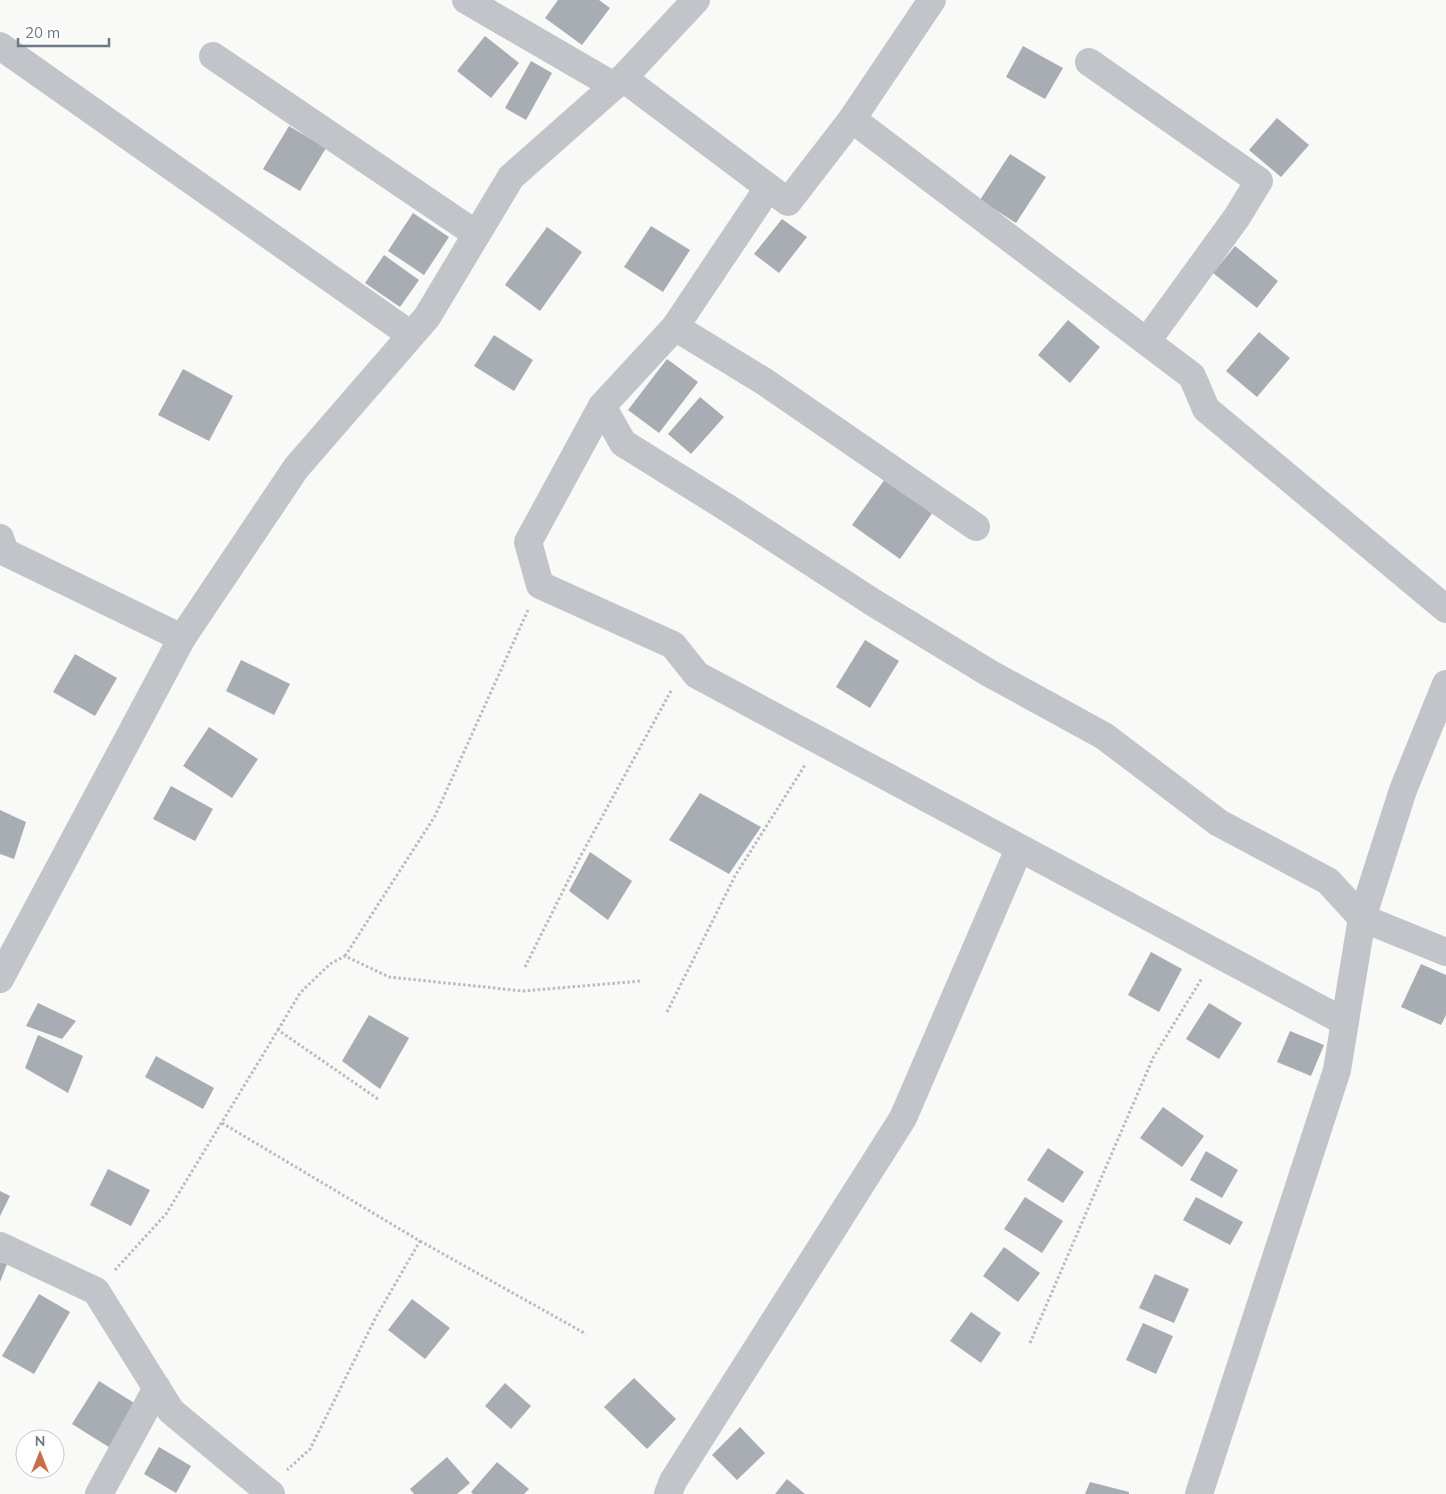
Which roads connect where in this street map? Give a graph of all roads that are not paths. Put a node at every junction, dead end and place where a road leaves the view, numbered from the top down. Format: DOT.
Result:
graph roads {
  1 [pos="466,0"];
  2 [pos="696,0"];
  3 [pos="932,0"];
  4 [pos="0,46"];
  5 [pos="213,56"];
  6 [pos="1089,62"];
  7 [pos="619,82"];
  8 [pos="852,119"];
  9 [pos="768,188"];
  10 [pos="476,234"];
  11 [pos="675,327"];
  12 [pos="410,335"];
  13 [pos="1146,341"];
  14 [pos="602,406"];
  15 [pos="976,527"];
  16 [pos="0,538"];
  17 [pos="1446,609"];
  18 [pos="182,638"];
  19 [pos="1446,684"];
  20 [pos="1019,849"];
  21 [pos="1362,918"];
  22 [pos="1446,952"];
  23 [pos="0,979"];
  24 [pos="1345,1022"];
  25 [pos="0,1246"];
  26 [pos="156,1388"];
  27 [pos="269,1492"];
  28 [pos="99,1494"];
  29 [pos="668,1494"];
  30 [pos="1199,1494"];
  1 -- 7 [label="street"];
  2 -- 7 [label="street"];
  3 -- 8 [label="street"];
  4 -- 12 [label="street"];
  5 -- 10 [label="street"];
  6 -- 13 [label="street"];
  7 -- 9 [label="street"];
  7 -- 10 [label="street"];
  8 -- 9 [label="street"];
  8 -- 13 [label="street"];
  9 -- 11 [label="street"];
  10 -- 12 [label="street"];
  11 -- 14 [label="street"];
  11 -- 15 [label="street"];
  12 -- 18 [label="street"];
  13 -- 17 [label="street"];
  14 -- 20 [label="street"];
  14 -- 21 [label="street"];
  16 -- 18 [label="street"];
  18 -- 23 [label="street"];
  19 -- 21 [label="street"];
  20 -- 24 [label="street"];
  20 -- 29 [label="street"];
  21 -- 22 [label="street"];
  21 -- 24 [label="street"];
  24 -- 30 [label="street"];
  25 -- 26 [label="street"];
  26 -- 27 [label="street"];
  26 -- 28 [label="street"];
}
